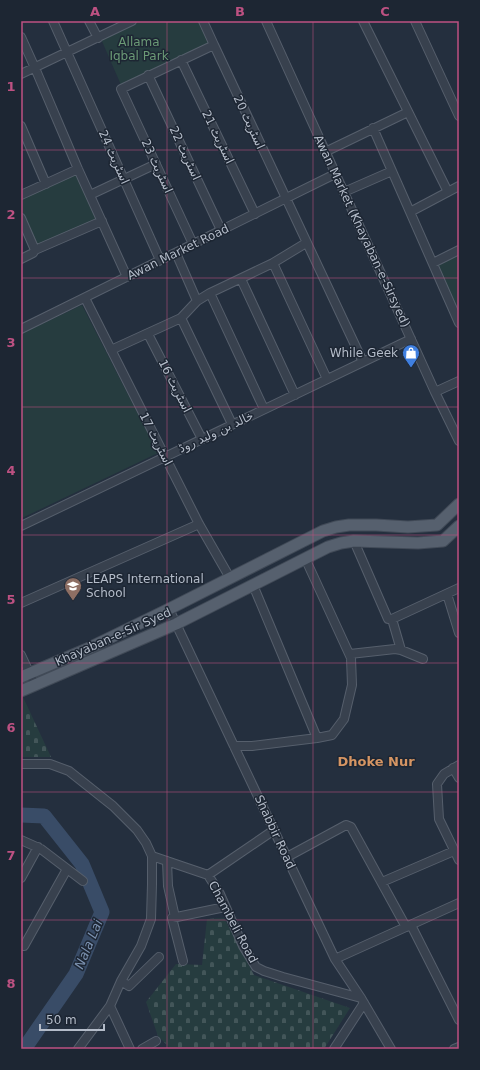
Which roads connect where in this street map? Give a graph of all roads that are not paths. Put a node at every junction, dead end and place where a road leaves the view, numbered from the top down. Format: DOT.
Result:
graph roads {
  1 [pos="53,21"];
  2 [pos="89,21"];
  3 [pos="203,21"];
  4 [pos="266,21"];
  5 [pos="363,21"];
  6 [pos="415,21"];
  7 [pos="128,22"];
  8 [pos="21,37"];
  9 [pos="98,38"];
  10 [pos="214,45"];
  11 [pos="67,53"];
  12 [pos="181,60"];
  13 [pos="35,68"];
  14 [pos="21,74"];
  15 [pos="148,75"];
  16 [pos="408,112"];
  17 [pos="459,116"];
  18 [pos="21,126"];
  19 [pos="373,128"];
  20 [pos="325,152"];
  21 [pos="156,164"];
  22 [pos="78,169"];
  23 [pos="392,171"];
  24 [pos="335,174"];
  25 [pos="124,180"];
  26 [pos="46,184"];
  27 [pos="459,186"];
  28 [pos="344,192"];
  29 [pos="448,192"];
  30 [pos="21,195"];
  31 [pos="90,195"];
  32 [pos="285,198"];
  33 [pos="410,212"];
  34 [pos="255,214"];
  35 [pos="102,221"];
  36 [pos="22,222"];
  37 [pos="221,230"];
  38 [pos="306,243"];
  39 [pos="194,244"];
  40 [pos="35,250"];
  41 [pos="459,250"];
  42 [pos="176,253"];
  43 [pos="21,259"];
  44 [pos="160,260"];
  45 [pos="273,263"];
  46 [pos="433,263"];
  47 [pos="127,277"];
  48 [pos="242,279"];
  49 [pos="210,293"];
  50 [pos="84,298"];
  51 [pos="197,301"];
  52 [pos="181,318"];
  53 [pos="459,323"];
  54 [pos="21,329"];
  55 [pos="148,334"];
  56 [pos="411,339"];
  57 [pos="111,350"];
  58 [pos="362,362"];
  59 [pos="328,379"];
  60 [pos="459,381"];
  61 [pos="435,392"];
  62 [pos="295,395"];
  63 [pos="264,409"];
  64 [pos="232,424"];
  65 [pos="202,439"];
  66 [pos="459,441"];
  67 [pos="165,456"];
  68 [pos="459,504"];
  69 [pos="199,524"];
  70 [pos="21,526"];
  71 [pos="459,526"];
  72 [pos="354,541"];
  73 [pos="305,558"];
  74 [pos="230,578"];
  75 [pos="253,585"];
  76 [pos="459,588"];
  77 [pos="447,594"];
  78 [pos="21,603"];
  79 [pos="169,609"];
  80 [pos="390,619"];
  81 [pos="176,624"];
  82 [pos="459,632"];
  83 [pos="401,650"];
  84 [pos="350,654"];
  85 [pos="21,655"];
  86 [pos="423,659"];
  87 [pos="25,675"];
  88 [pos="35,685"];
  89 [pos="21,691"];
  90 [pos="317,738"];
  91 [pos="234,746"];
  92 [pos="21,764"];
  93 [pos="456,766"];
  94 [pos="459,778"];
  95 [pos="274,830"];
  96 [pos="21,840"];
  97 [pos="38,847"];
  98 [pos="454,851"];
  99 [pos="152,856"];
  100 [pos="287,857"];
  101 [pos="459,860"];
  102 [pos="167,861"];
  103 [pos="67,869"];
  104 [pos="208,876"];
  105 [pos="21,878"];
  106 [pos="83,882"];
  107 [pos="382,882"];
  108 [pos="459,903"];
  109 [pos="225,907"];
  110 [pos="175,917"];
  111 [pos="408,926"];
  112 [pos="21,945"];
  113 [pos="159,957"];
  114 [pos="335,959"];
  115 [pos="183,961"];
  116 [pos="121,981"];
  117 [pos="363,1000"];
  118 [pos="110,1006"];
  119 [pos="459,1020"];
  120 [pos="156,1041"];
  121 [pos="459,1046"];
  122 [pos="78,1049"];
  123 [pos="130,1049"];
  124 [pos="142,1049"];
  125 [pos="334,1049"];
  126 [pos="391,1049"];
  127 [pos="454,1049"];
  1 -- 11 [label="street, اسٹریٹ 24"];
  2 -- 9 [label="street"];
  3 -- 10 [label="street, اسٹریٹ 20"];
  4 -- 20 [label="street, Awan Market (Khayaban-e-Sirsyed)"];
  5 -- 16 [label="street"];
  6 -- 17 [label="street"];
  7 -- 9 [label="street"];
  8 -- 13 [label="street"];
  9 -- 11 [label="street"];
  10 -- 12 [label="street"];
  10 -- 32 [label="street, اسٹریٹ 20"];
  11 -- 13 [label="street"];
  11 -- 25 [label="street, اسٹریٹ 24"];
  12 -- 15 [label="street"];
  12 -- 34 [label="street, اسٹریٹ 21"];
  13 -- 14 [label="street"];
  13 -- 22 [label="street"];
  15 -- 21 [label="street, اسٹریٹ 23"];
  15 -- 37 [label="street, اسٹریٹ 22"];
  16 -- 19 [label="street"];
  16 -- 29 [label="street"];
  18 -- 26 [label="street"];
  19 -- 20 [label="street"];
  19 -- 23 [label="street"];
  20 -- 24 [label="street, Awan Market (Khayaban-e-Sirsyed)"];
  21 -- 25 [label="street"];
  21 -- 39 [label="street, اسٹریٹ 23"];
  22 -- 26 [label="street"];
  22 -- 31 [label="street"];
  23 -- 28 [label="street"];
  23 -- 33 [label="street"];
  24 -- 28 [label="street, Awan Market (Khayaban-e-Sirsyed)"];
  24 -- 32 [label="street, Awan Market Road"];
  25 -- 31 [label="street"];
  25 -- 44 [label="street, اسٹریٹ 24"];
  26 -- 30 [label="street"];
  27 -- 29 [label="street"];
  28 -- 56 [label="street, Awan Market (Khayaban-e-Sirsyed)"];
  29 -- 33 [label="street"];
  31 -- 35 [label="street"];
  32 -- 34 [label="street, Awan Market Road"];
  32 -- 38 [label="street, اسٹریٹ 20"];
  33 -- 46 [label="street"];
  34 -- 37 [label="street, Awan Market Road"];
  35 -- 40 [label="street"];
  35 -- 47 [label="street"];
  36 -- 40 [label="street"];
  37 -- 39 [label="street, Awan Market Road"];
  38 -- 45 [label="street"];
  38 -- 58 [label="street, اسٹریٹ 20"];
  39 -- 42 [label="street, Awan Market Road"];
  40 -- 43 [label="street"];
  41 -- 46 [label="street"];
  42 -- 44 [label="street, Awan Market Road"];
  42 -- 51 [label="street"];
  44 -- 47 [label="street, Awan Market Road"];
  45 -- 48 [label="street"];
  45 -- 59 [label="street"];
  46 -- 53 [label="street"];
  47 -- 50 [label="street, Awan Market Road"];
  48 -- 49 [label="street"];
  48 -- 62 [label="street"];
  49 -- 51 [label="street"];
  49 -- 63 [label="street"];
  50 -- 54 [label="street, Awan Market Road"];
  50 -- 57 [label="street, اسٹریٹ 17"];
  51 -- 52 [label="street"];
  52 -- 55 [label="street"];
  52 -- 64 [label="street"];
  55 -- 57 [label="street"];
  55 -- 65 [label="street, اسٹریٹ 16"];
  56 -- 58 [label="street, خالد بن ولید روڈ"];
  56 -- 61 [label="street, Awan Market (Khayaban-e-Sirsyed)"];
  57 -- 67 [label="street, اسٹریٹ 17"];
  58 -- 59 [label="street, خالد بن ولید روڈ"];
  59 -- 62 [label="street, خالد بن ولید روڈ"];
  60 -- 61 [label="street"];
  61 -- 66 [label="street, Awan Market (Khayaban-e-Sirsyed)"];
  62 -- 63 [label="street, خالد بن ولید روڈ"];
  63 -- 64 [label="street, خالد بن ولید روڈ"];
  64 -- 65 [label="street, خالد بن ولید روڈ"];
  65 -- 67 [label="street, خالد بن ولید روڈ"];
  67 -- 69 [label="street, اسٹریٹ 17"];
  67 -- 70 [label="street, خالد بن ولید روڈ"];
  68 -- 74 [label="main road, Khayaban-e-Sir Syed"];
  69 -- 74 [label="street, اسٹریٹ 17"];
  69 -- 78 [label="street"];
  71 -- 72 [label="main road, Khayaban-e-Sir Syed"];
  72 -- 73 [label="main road, Khayaban-e-Sir Syed"];
  72 -- 80 [label="street"];
  73 -- 75 [label="main road, Khayaban-e-Sir Syed"];
  73 -- 84 [label="street"];
  74 -- 79 [label="main road, Khayaban-e-Sir Syed"];
  75 -- 81 [label="main road, Khayaban-e-Sir Syed"];
  75 -- 90 [label="street"];
  76 -- 77 [label="street"];
  77 -- 80 [label="street"];
  77 -- 82 [label="street"];
  79 -- 81 [label="street, Shabbir Road"];
  79 -- 87 [label="main road, Khayaban-e-Sir Syed"];
  80 -- 83 [label="street"];
  81 -- 88 [label="main road, Khayaban-e-Sir Syed"];
  81 -- 91 [label="street, Shabbir Road"];
  83 -- 84 [label="street"];
  83 -- 86 [label="street"];
  84 -- 90 [label="street"];
  85 -- 87 [label="street"];
  87 -- 88 [label="street"];
  88 -- 89 [label="main road, Khayaban-e-Sir Syed"];
  90 -- 91 [label="street"];
  91 -- 95 [label="street, Shabbir Road"];
  92 -- 99 [label="street"];
  93 -- 94 [label="street"];
  93 -- 98 [label="street"];
  95 -- 100 [label="street, Shabbir Road"];
  95 -- 104 [label="street"];
  96 -- 97 [label="street"];
  97 -- 103 [label="street"];
  97 -- 105 [label="street"];
  98 -- 101 [label="street"];
  98 -- 107 [label="street"];
  99 -- 102 [label="street, Chambeli Road"];
  99 -- 116 [label="street"];
  100 -- 107 [label="street"];
  100 -- 114 [label="street, Shabbir Road"];
  102 -- 104 [label="street, Chambeli Road"];
  102 -- 110 [label="street"];
  103 -- 106 [label="street"];
  103 -- 112 [label="street"];
  104 -- 109 [label="street, Chambeli Road"];
  107 -- 111 [label="street"];
  108 -- 111 [label="street"];
  109 -- 110 [label="street"];
  109 -- 117 [label="street, Chambeli Road"];
  110 -- 115 [label="street"];
  111 -- 114 [label="street"];
  111 -- 119 [label="street"];
  113 -- 116 [label="street"];
  114 -- 117 [label="street, Shabbir Road"];
  116 -- 118 [label="street"];
  117 -- 125 [label="street"];
  117 -- 126 [label="street, Shabbir Road"];
  118 -- 122 [label="street"];
  118 -- 123 [label="street"];
  120 -- 124 [label="street"];
  121 -- 127 [label="street"];
}
